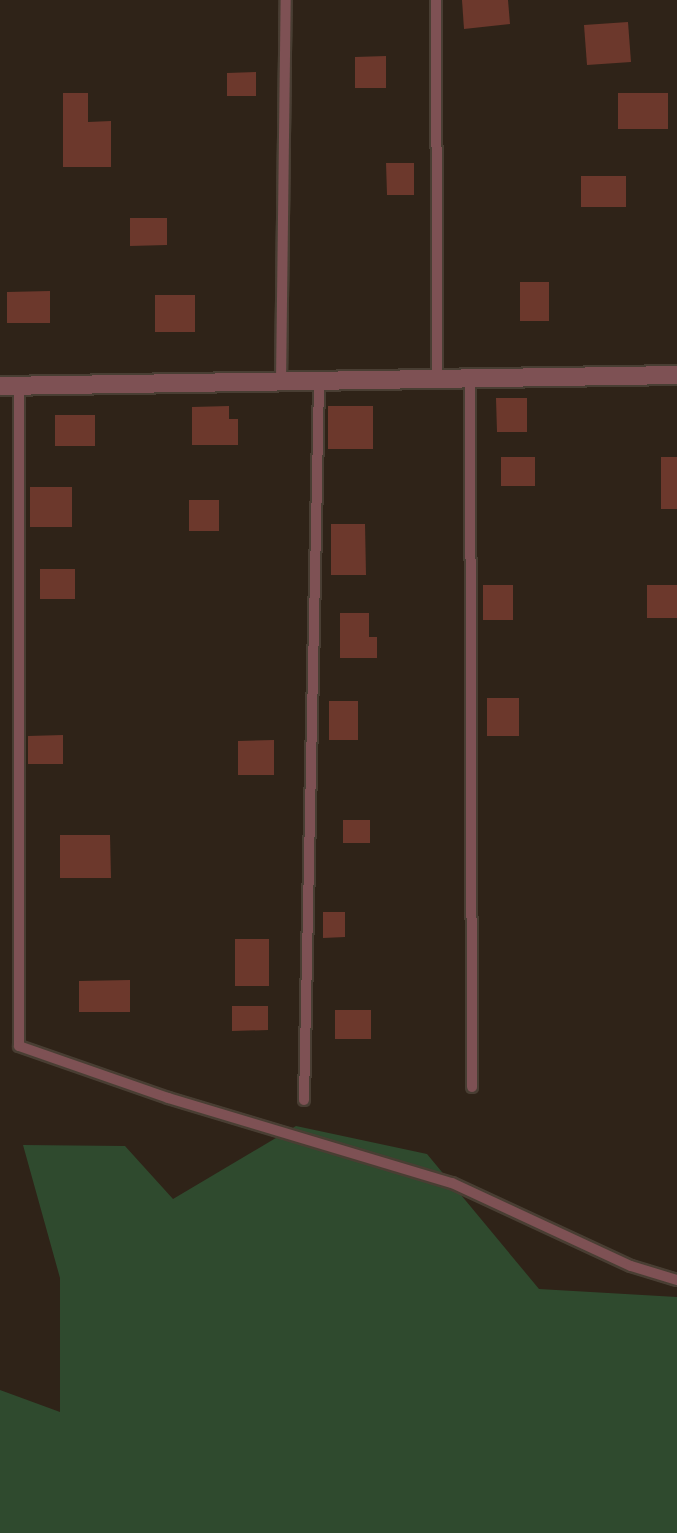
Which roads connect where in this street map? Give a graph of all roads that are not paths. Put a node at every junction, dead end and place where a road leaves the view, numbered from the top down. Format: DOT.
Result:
graph roads {
  1 [pos="286,0"];
  2 [pos="436,0"];
  3 [pos="677,375"];
  4 [pos="437,379"];
  5 [pos="470,379"];
  6 [pos="319,381"];
  7 [pos="281,382"];
  8 [pos="19,385"];
  9 [pos="0,386"];
  10 [pos="472,1087"];
  11 [pos="304,1100"];
  12 [pos="677,1280"];
  1 -- 7 [label="lane"];
  2 -- 4 [label="lane"];
  3 -- 5 [label="street"];
  4 -- 5 [label="street"];
  4 -- 6 [label="street"];
  5 -- 10 [label="lane"];
  6 -- 7 [label="street"];
  6 -- 11 [label="lane"];
  7 -- 8 [label="street"];
  8 -- 9 [label="street"];
  8 -- 12 [label="lane"];
}
